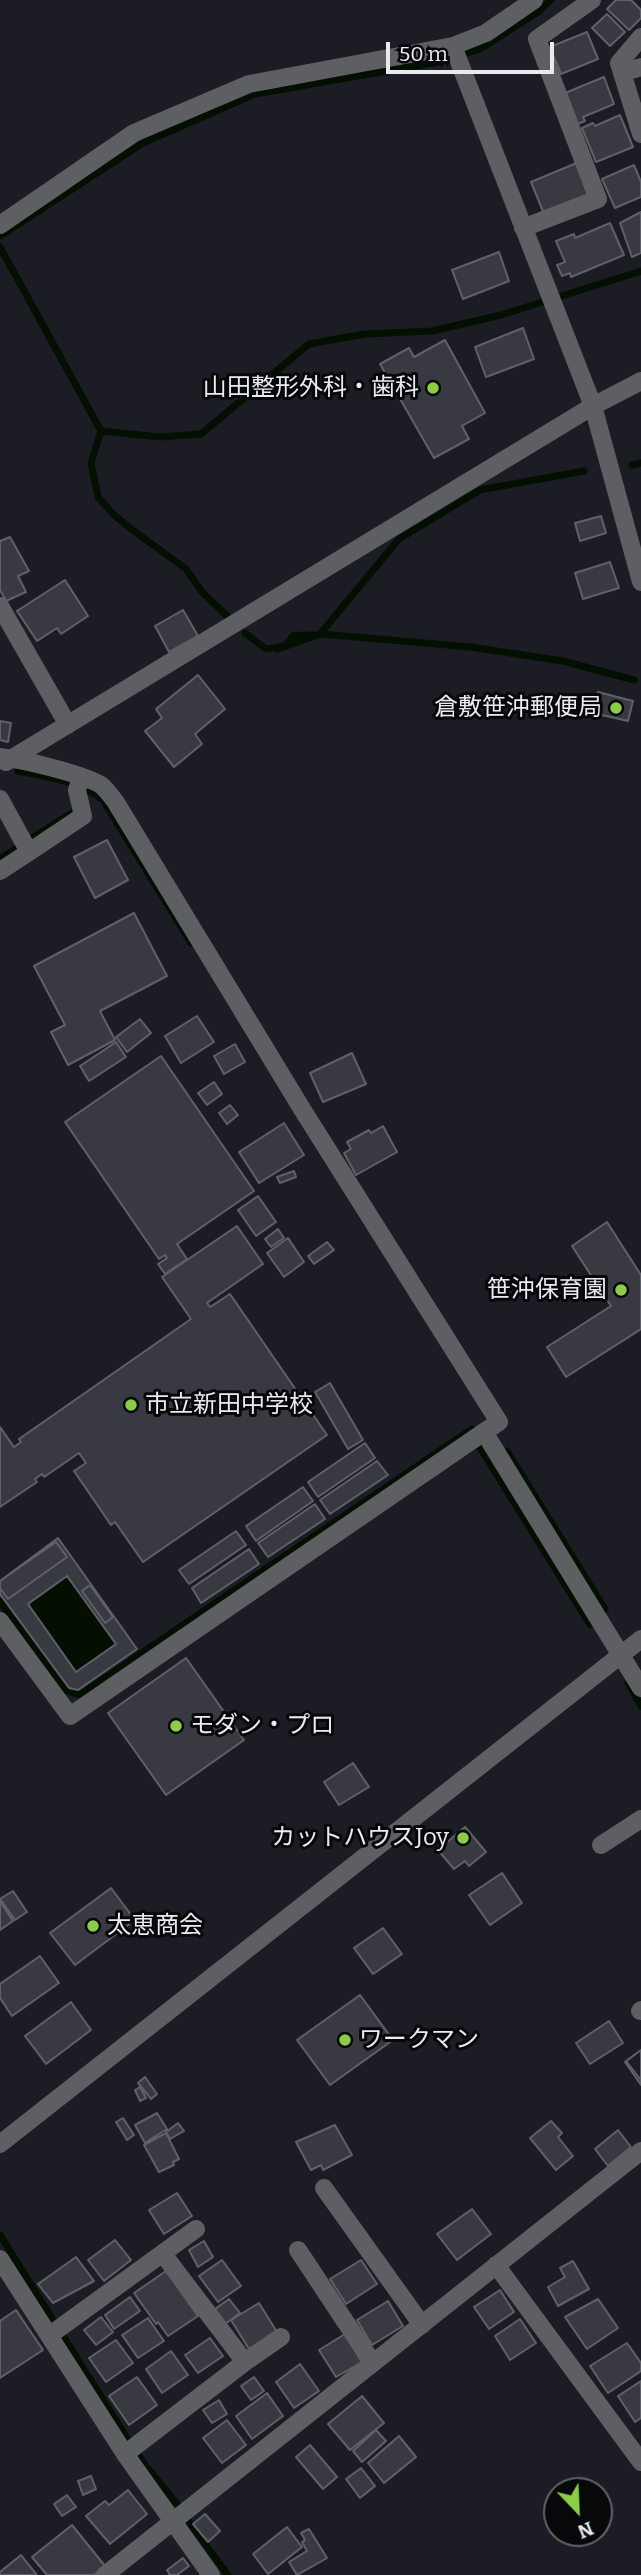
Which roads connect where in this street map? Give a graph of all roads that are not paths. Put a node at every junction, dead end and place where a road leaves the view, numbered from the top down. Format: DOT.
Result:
graph roads {
  1 [pos="534,0"];
  2 [pos="592,0"];
  3 [pos="641,37"];
  4 [pos="455,49"];
  5 [pos="641,67"];
  6 [pos="622,73"];
  7 [pos="641,134"];
  8 [pos="0,225"];
  9 [pos="523,228"];
  10 [pos="641,381"];
  11 [pos="593,406"];
  12 [pos="641,582"];
  13 [pos="0,606"];
  14 [pos="68,725"];
  15 [pos="4,761"];
  16 [pos="79,784"];
  17 [pos="0,799"];
  18 [pos="26,846"];
  19 [pos="0,871"];
  20 [pos="477,1437"];
  21 [pos="0,1621"];
  22 [pos="641,1639"];
  23 [pos="621,1655"];
  24 [pos="641,1688"];
  25 [pos="641,1819"];
  26 [pos="601,1845"];
  27 [pos="0,2144"];
  28 [pos="641,2151"];
  29 [pos="324,2188"];
  30 [pos="197,2229"];
  31 [pos="298,2250"];
  32 [pos="163,2254"];
  33 [pos="0,2259"];
  34 [pos="496,2265"];
  35 [pos="422,2325"];
  36 [pos="56,2331"];
  37 [pos="281,2337"];
  38 [pos="245,2362"];
  39 [pos="372,2362"];
  40 [pos="130,2449"];
  41 [pos="641,2462"];
  42 [pos="172,2520"];
  43 [pos="105,2575"];
  44 [pos="211,2575"];
  1 -- 4 [label="street"];
  2 -- 9 [label="street"];
  3 -- 6 [label="street"];
  4 -- 8 [label="street"];
  4 -- 9 [label="street"];
  5 -- 6 [label="street"];
  6 -- 7 [label="street"];
  9 -- 11 [label="street"];
  10 -- 11 [label="street"];
  11 -- 12 [label="street"];
  11 -- 14 [label="street"];
  13 -- 14 [label="street"];
  14 -- 15 [label="street"];
  15 -- 16 [label="street"];
  16 -- 18 [label="street"];
  16 -- 20 [label="street"];
  17 -- 18 [label="street"];
  18 -- 19 [label="street"];
  20 -- 21 [label="street"];
  20 -- 23 [label="street"];
  22 -- 23 [label="street"];
  23 -- 24 [label="street"];
  23 -- 27 [label="street"];
  25 -- 26 [label="street"];
  28 -- 34 [label="street"];
  29 -- 35 [label="street"];
  30 -- 32 [label="street"];
  31 -- 39 [label="street"];
  32 -- 36 [label="street"];
  32 -- 38 [label="street"];
  33 -- 36 [label="street"];
  34 -- 35 [label="street"];
  34 -- 41 [label="street"];
  35 -- 39 [label="street"];
  36 -- 40 [label="street"];
  37 -- 38 [label="street"];
  38 -- 40 [label="street"];
  39 -- 42 [label="street"];
  40 -- 42 [label="street"];
  42 -- 43 [label="street"];
  42 -- 44 [label="street"];
}
